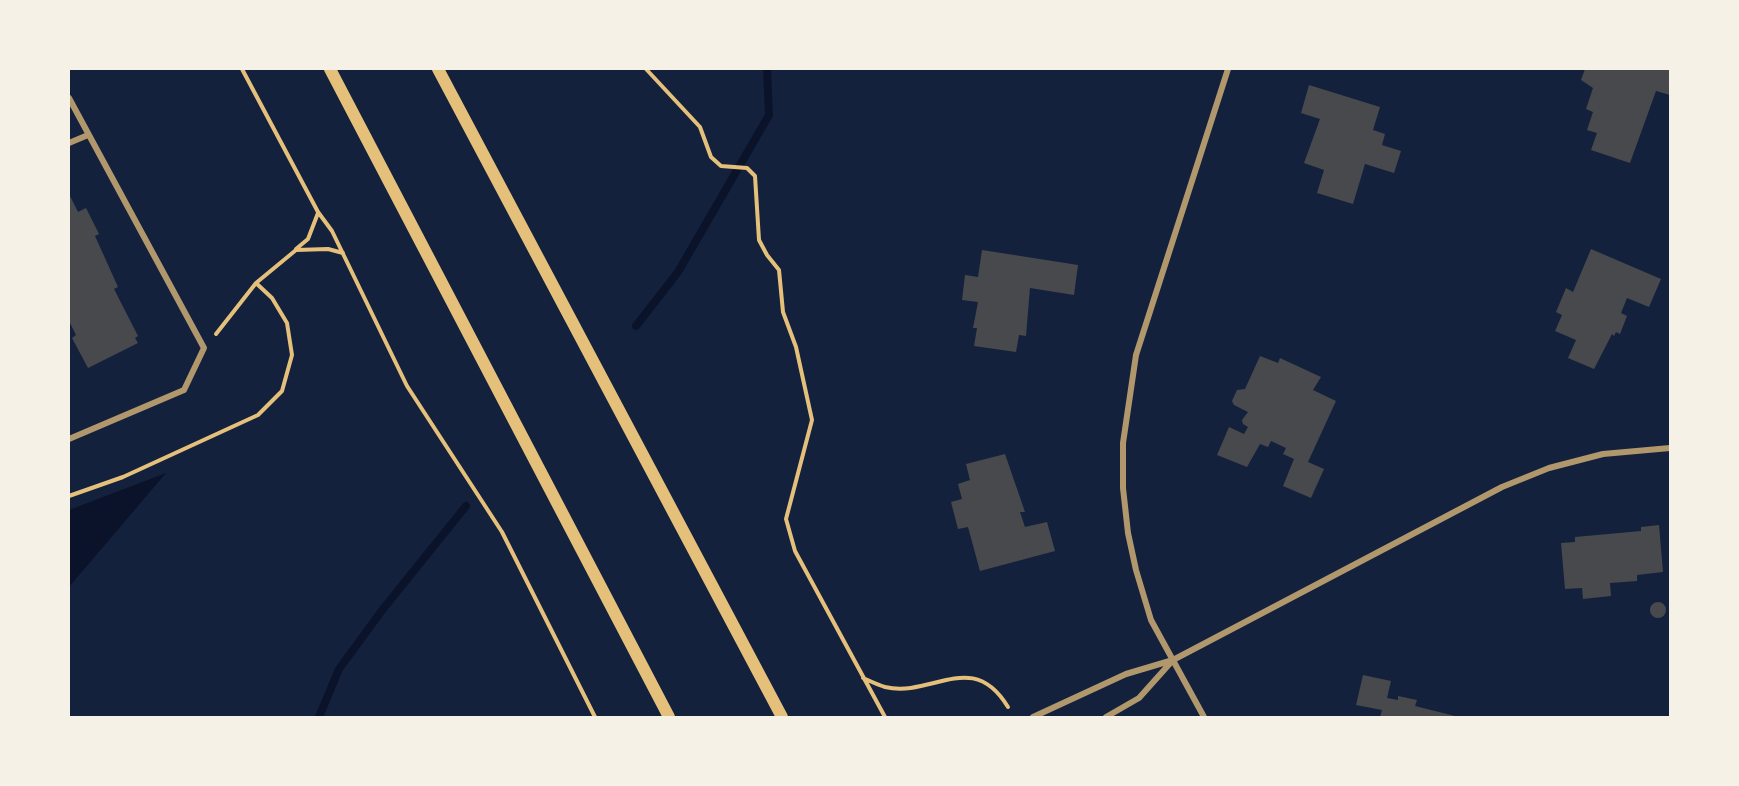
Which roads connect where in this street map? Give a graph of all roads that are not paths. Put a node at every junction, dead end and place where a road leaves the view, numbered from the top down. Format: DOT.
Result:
graph roads {
  1 [pos="330,69"];
  2 [pos="438,69"];
  3 [pos="1228,69"];
  4 [pos="69,98"];
  5 [pos="88,135"];
  6 [pos="69,142"];
  7 [pos="69,439"];
  8 [pos="1670,448"];
  9 [pos="1173,660"];
  10 [pos="669,717"];
  11 [pos="783,717"];
  12 [pos="1033,717"];
  13 [pos="1106,717"];
  14 [pos="1204,717"];
  1 -- 10 [label="main road"];
  2 -- 11 [label="main road"];
  3 -- 9 [label="street"];
  4 -- 5 [label="street"];
  5 -- 6 [label="street"];
  5 -- 7 [label="street"];
  8 -- 9 [label="street"];
  9 -- 12 [label="street"];
  9 -- 13 [label="street"];
  9 -- 14 [label="street"];
}
